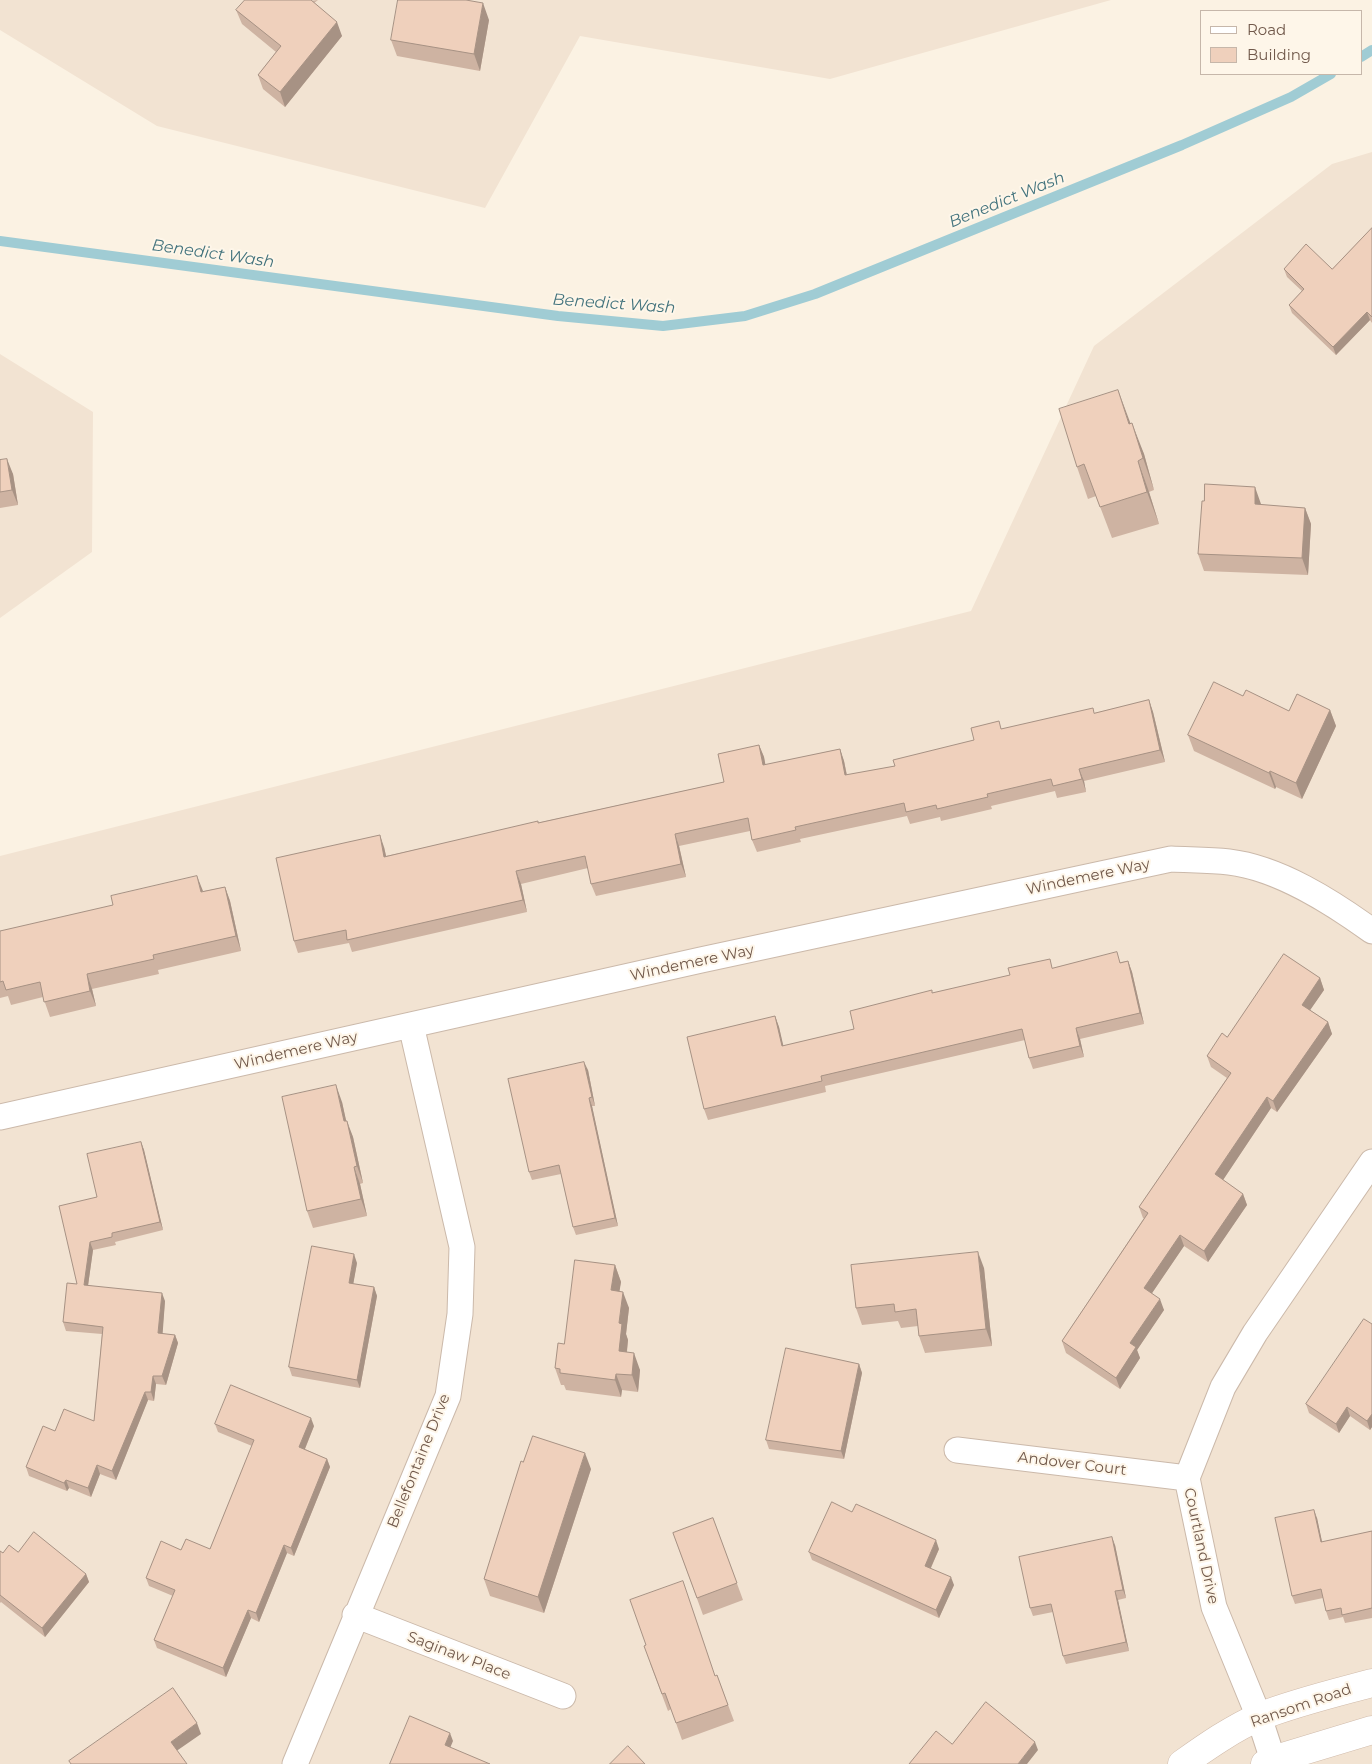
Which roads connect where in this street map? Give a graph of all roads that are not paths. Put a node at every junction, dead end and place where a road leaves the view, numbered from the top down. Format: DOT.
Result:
graph roads {
  1 [pos="1372,931"];
  2 [pos="411,1025"];
  3 [pos="0,1117"];
  4 [pos="1372,1162"];
  5 [pos="957,1450"];
  6 [pos="1187,1478"];
  7 [pos="356,1615"];
  8 [pos="1372,1683"];
  9 [pos="563,1696"];
  10 [pos="1259,1717"];
  11 [pos="1372,1730"];
  12 [pos="1268,1762"];
  13 [pos="295,1764"];
  14 [pos="1182,1764"];
  1 -- 2 [label="street, Windemere Way"];
  2 -- 3 [label="street, Windemere Way"];
  2 -- 7 [label="street, Bellefontaine Drive"];
  4 -- 6 [label="street, Courtland Drive"];
  5 -- 6 [label="street, Andover Court"];
  6 -- 10 [label="street, Courtland Drive"];
  7 -- 9 [label="street, Saginaw Place"];
  7 -- 13 [label="street, Bellefontaine Drive"];
  8 -- 10 [label="street, Ransom Road"];
  10 -- 12 [label="street, Courtland Drive"];
  10 -- 14 [label="street, Ransom Road"];
  11 -- 12 [label="street"];
}
